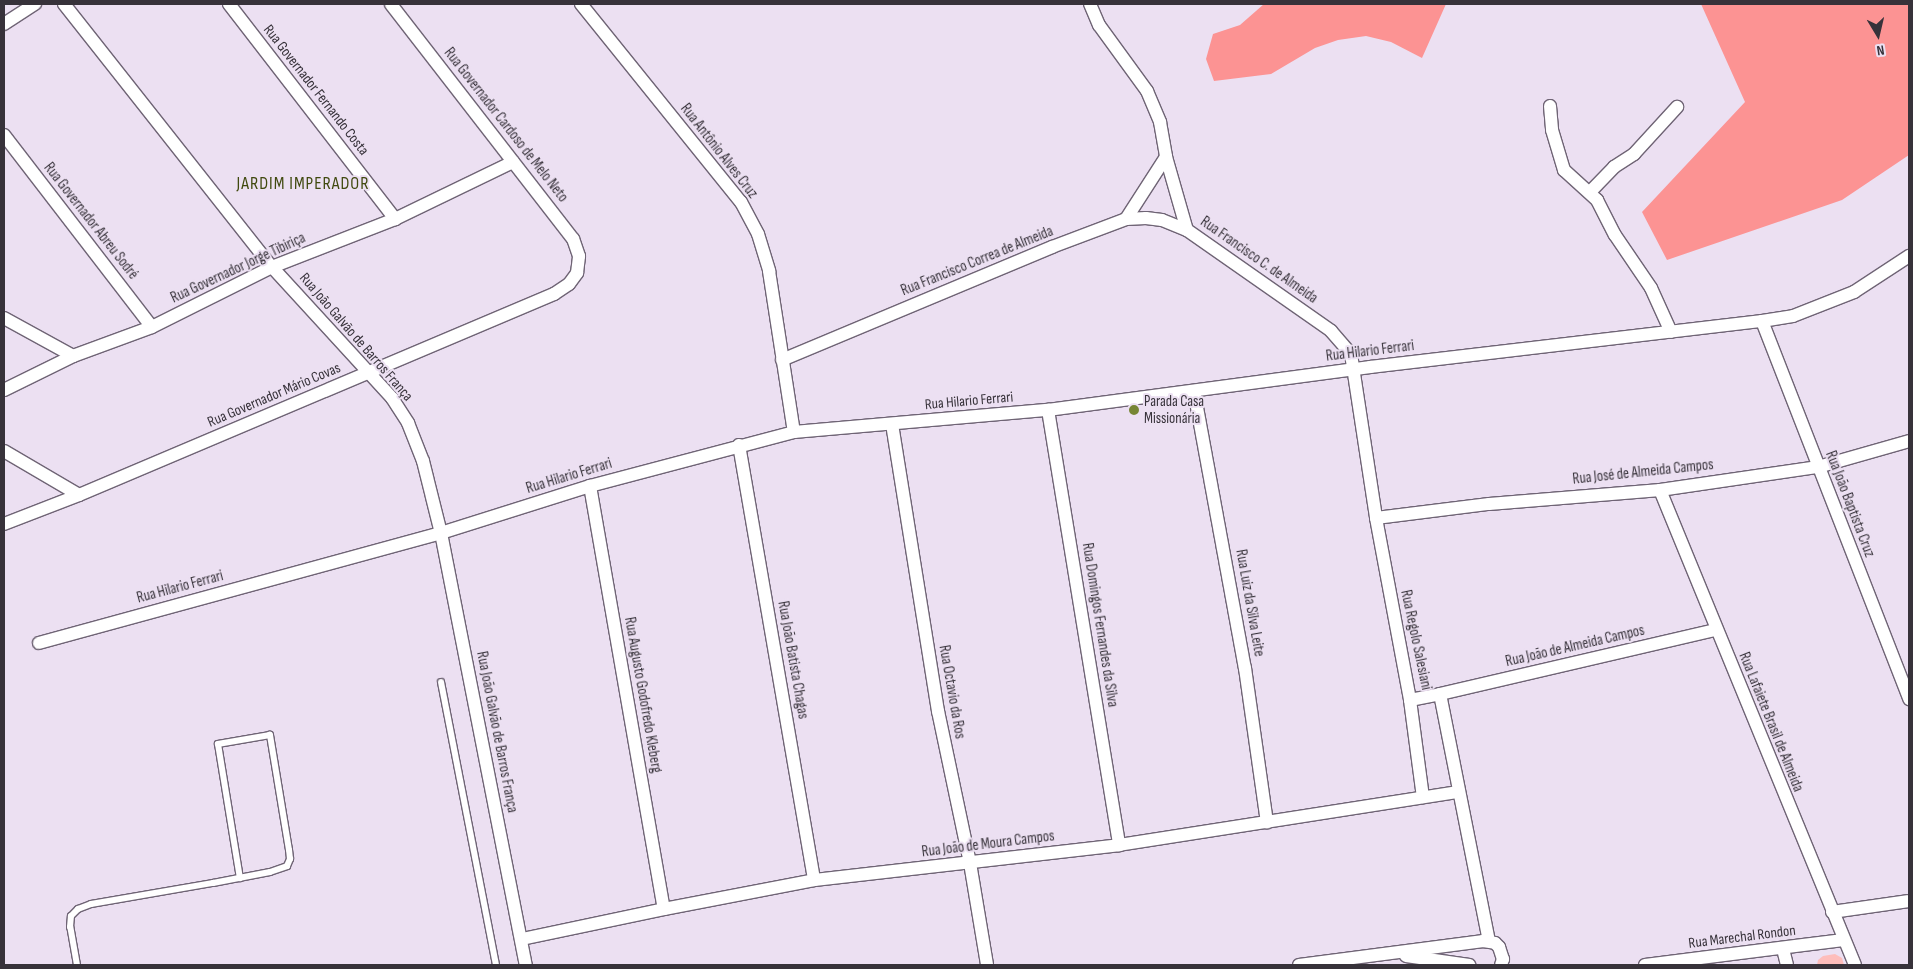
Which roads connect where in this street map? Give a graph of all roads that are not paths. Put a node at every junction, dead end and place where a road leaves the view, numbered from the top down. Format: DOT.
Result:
graph roads {
  1 [pos="35,4"];
  2 [pos="64,4"];
  3 [pos="229,4"];
  4 [pos="391,4"];
  5 [pos="581,4"];
  6 [pos="1090,4"];
  7 [pos="4,24"];
  8 [pos="1550,106"];
  9 [pos="1678,107"];
  10 [pos="4,135"];
  11 [pos="1166,157"];
  12 [pos="513,162"];
  13 [pos="1590,192"];
  14 [pos="395,219"];
  15 [pos="1126,219"];
  16 [pos="1188,230"];
  17 [pos="1909,256"];
  18 [pos="272,267"];
  19 [pos="577,273"];
  20 [pos="4,318"];
  21 [pos="1762,321"];
  22 [pos="152,327"];
  23 [pos="1671,332"];
  24 [pos="73,356"];
  25 [pos="782,360"];
  26 [pos="1354,369"];
  27 [pos="369,372"];
  28 [pos="4,390"];
  29 [pos="1194,391"];
  30 [pos="1048,410"];
  31 [pos="892,424"];
  32 [pos="794,432"];
  33 [pos="1909,441"];
  34 [pos="739,445"];
  35 [pos="4,452"];
  36 [pos="1818,467"];
  37 [pos="590,486"];
  38 [pos="1660,490"];
  39 [pos="79,495"];
  40 [pos="1376,518"];
  41 [pos="4,524"];
  42 [pos="441,533"];
  43 [pos="1716,630"];
  44 [pos="40,643"];
  45 [pos="441,682"];
  46 [pos="1440,694"];
  47 [pos="1909,699"];
  48 [pos="1410,700"];
  49 [pos="1459,792"];
  50 [pos="1423,797"];
  51 [pos="1267,822"];
  52 [pos="1119,845"];
  53 [pos="970,863"];
  54 [pos="240,878"];
  55 [pos="814,880"];
  56 [pos="1909,900"];
  57 [pos="664,909"];
  58 [pos="1832,912"];
  59 [pos="522,939"];
  60 [pos="1843,940"];
  61 [pos="1483,942"];
  62 [pos="1783,949"];
  63 [pos="1391,954"];
  64 [pos="77,965"];
  65 [pos="496,965"];
  66 [pos="526,965"];
  67 [pos="987,965"];
  68 [pos="1299,965"];
  69 [pos="1470,965"];
  70 [pos="1501,965"];
  71 [pos="1645,965"];
  72 [pos="1787,965"];
  73 [pos="1855,965"];
  1 -- 7 [label="street"];
  2 -- 18 [label="street, Rua João Galvão de Barros França"];
  3 -- 14 [label="street, Rua Governador Fernando Costa"];
  4 -- 12 [label="street, Rua Governador Cardoso de Melo Neto"];
  5 -- 25 [label="street, Rua Antônio Alves Cruz"];
  6 -- 11 [label="street, Rua Francisco C. de Almeida"];
  8 -- 13 [label="street"];
  9 -- 13 [label="street"];
  10 -- 22 [label="street, Rua Governador Abreu Sodré"];
  11 -- 15 [label="street"];
  11 -- 16 [label="street, Rua Francisco C. de Almeida"];
  12 -- 14 [label="street, Rua Governador Jorge Tibiriça"];
  12 -- 19 [label="street, Rua Governador Cardoso de Melo Neto"];
  13 -- 23 [label="street"];
  14 -- 18 [label="street, Rua Governador Jorge Tibiriça"];
  15 -- 16 [label="street, Rua Francisco Correa de Almeida"];
  15 -- 25 [label="street, Rua Francisco Correa de Almeida"];
  16 -- 26 [label="street, Rua Francisco C. de Almeida"];
  17 -- 21 [label="street, Rua Hilario Ferrari"];
  18 -- 22 [label="street, Rua Governador Jorge Tibiriça"];
  18 -- 27 [label="street, Rua João Galvão de Barros França"];
  19 -- 27 [label="street, Rua Governador Mário Covas"];
  20 -- 24 [label="street"];
  21 -- 23 [label="street, Rua Hilario Ferrari"];
  21 -- 36 [label="street, Rua João Baptista Cruz"];
  22 -- 24 [label="street, Rua Governador Jorge Tibiriça"];
  23 -- 26 [label="street, Rua Hilario Ferrari"];
  24 -- 28 [label="street, Rua Governador Jorge Tibiriça"];
  25 -- 32 [label="street, Rua Antônio Alves Cruz"];
  26 -- 29 [label="street, Rua Hilario Ferrari"];
  26 -- 40 [label="street, Rua Regolo Salesiani"];
  27 -- 39 [label="street, Rua Governador Mário Covas"];
  27 -- 42 [label="street, Rua João Galvão de Barros França"];
  29 -- 30 [label="street, Rua Hilario Ferrari"];
  29 -- 51 [label="street, Rua Luiz da Silva Leite"];
  30 -- 31 [label="street, Rua Hilario Ferrari"];
  30 -- 52 [label="street, Rua Domingos Fernandes da Silva"];
  31 -- 32 [label="street, Rua Hilario Ferrari"];
  31 -- 53 [label="street, Rua Octavio da Ros"];
  32 -- 34 [label="street, Rua Hilario Ferrari"];
  33 -- 36 [label="street, Rua José de Almeida Campos"];
  34 -- 37 [label="street, Rua Hilario Ferrari"];
  34 -- 55 [label="street, Rua João Batista Chagas"];
  35 -- 39 [label="street"];
  36 -- 38 [label="street, Rua José de Almeida Campos"];
  36 -- 47 [label="street, Rua João Baptista Cruz"];
  37 -- 42 [label="street, Rua Hilario Ferrari"];
  37 -- 57 [label="street, Rua Augusto Godofredo Kleberg"];
  38 -- 40 [label="street, Rua José de Almeida Campos"];
  38 -- 43 [label="street, Rua Lafaiete Brasil de Almeida"];
  39 -- 41 [label="street, Rua Governador Mário Covas"];
  40 -- 48 [label="street, Rua Regolo Salesiani"];
  42 -- 44 [label="street, Rua Hilario Ferrari"];
  42 -- 59 [label="street, Rua João Galvão de Barros França"];
  43 -- 46 [label="street, Rua João de Almeida Campos"];
  43 -- 58 [label="street, Rua Lafaiete Brasil de Almeida"];
  45 -- 65 [label="lane"];
  46 -- 48 [label="street, Rua Regolo Salesiani"];
  46 -- 49 [label="street, Rua Regolo Salesiani"];
  48 -- 50 [label="street"];
  49 -- 50 [label="street, Rua João de Moura Campos"];
  49 -- 61 [label="street, Rua Regolo Salesiani"];
  50 -- 51 [label="street, Rua João de Moura Campos"];
  51 -- 52 [label="street, Rua João de Moura Campos"];
  52 -- 53 [label="street, Rua João de Moura Campos"];
  53 -- 55 [label="street, Rua João de Moura Campos"];
  53 -- 67 [label="street, Rua Octavio da Ros"];
  54 -- 54 [label="lane"];
  54 -- 64 [label="lane"];
  55 -- 57 [label="street, Rua João de Moura Campos"];
  56 -- 58 [label="street"];
  57 -- 59 [label="street, Rua João de Moura Campos"];
  58 -- 60 [label="street, Rua Lafaiete Brasil de Almeida"];
  59 -- 66 [label="street, Rua João Galvão de Barros França"];
  60 -- 62 [label="street, Rua Marechal Rondon"];
  60 -- 73 [label="street, Rua Lafaiete Brasil de Almeida"];
  61 -- 63 [label="street"];
  61 -- 69 [label="street"];
  61 -- 70 [label="street"];
  62 -- 71 [label="street, Rua Marechal Rondon"];
  62 -- 72 [label="street"];
  63 -- 68 [label="street"];
  63 -- 69 [label="street"];
}
